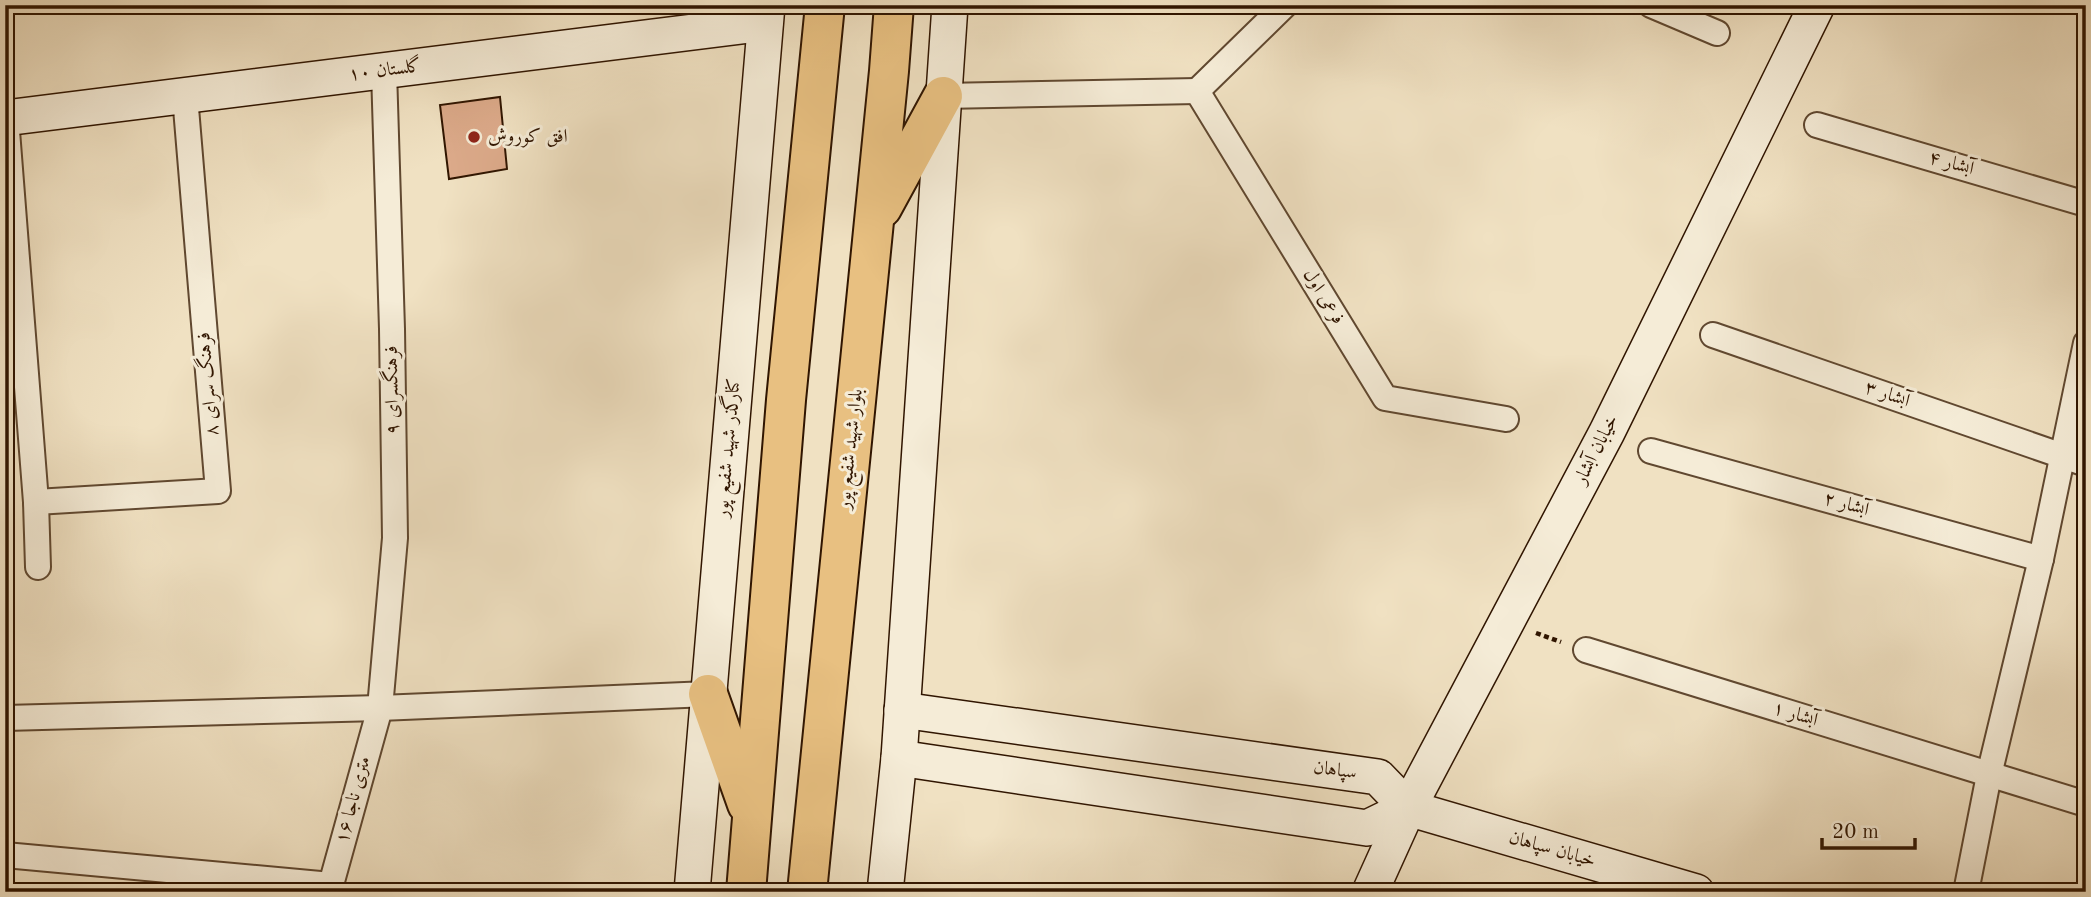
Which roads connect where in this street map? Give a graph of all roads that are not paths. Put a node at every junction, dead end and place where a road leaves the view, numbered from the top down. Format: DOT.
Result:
graph roads {
  1 [pos="825,5"];
  2 [pos="894,5"];
  3 [pos="950,5"];
  4 [pos="1285,5"];
  5 [pos="1651,5"];
  6 [pos="1817,5"];
  7 [pos="766,14"];
  8 [pos="1717,33"];
  9 [pos="384,71"];
  10 [pos="1197,91"];
  11 [pos="185,96"];
  12 [pos="943,96"];
  13 [pos="5,118"];
  14 [pos="1817,125"];
  15 [pos="2086,204"];
  16 [pos="874,222"];
  17 [pos="1713,335"];
  18 [pos="2086,343"];
  19 [pos="1506,419"];
  20 [pos="1651,451"];
  21 [pos="2061,455"];
  22 [pos="2086,464"];
  23 [pos="36,502"];
  24 [pos="2041,559"];
  25 [pos="38,567"];
  26 [pos="1586,650"];
  27 [pos="708,694"];
  28 [pos="380,708"];
  29 [pos="902,710"];
  30 [pos="5,719"];
  31 [pos="899,758"];
  32 [pos="1989,775"];
  33 [pos="2086,804"];
  34 [pos="1408,808"];
  35 [pos="752,818"];
  36 [pos="5,855"];
  37 [pos="330,888"];
  38 [pos="692,892"];
  39 [pos="746,892"];
  40 [pos="807,892"];
  41 [pos="886,892"];
  42 [pos="1370,892"];
  43 [pos="1696,892"];
  44 [pos="1966,892"];
  1 -- 35 [label="main road"];
  2 -- 16 [label="main road, بلوار شهید شفیع پور"];
  3 -- 12 [label="street"];
  4 -- 10 [label="street"];
  5 -- 8 [label="street"];
  6 -- 34 [label="street, خیابان آبشار"];
  7 -- 9 [label="street, گلستان ۱۰"];
  7 -- 27 [label="street, کنارگذر شهید شفیع پور"];
  9 -- 11 [label="street, گلستان ۱۰"];
  9 -- 28 [label="street, فرهنگسرای ۹"];
  10 -- 12 [label="street"];
  10 -- 19 [label="street, فرعی اول"];
  11 -- 13 [label="street, گلستان ۱۰"];
  11 -- 23 [label="street, فرهنگ سرای ۸"];
  12 -- 16 [label="main road"];
  12 -- 29 [label="street"];
  13 -- 23 [label="street"];
  14 -- 15 [label="street, آبشار ۴"];
  16 -- 40 [label="main road, بلوار شهید شفیع پور"];
  17 -- 21 [label="street, آبشار ۳"];
  18 -- 21 [label="street"];
  20 -- 24 [label="street, آبشار ۲"];
  21 -- 22 [label="street, آبشار ۳"];
  21 -- 24 [label="street"];
  23 -- 25 [label="street"];
  24 -- 32 [label="street"];
  26 -- 32 [label="street, آبشار ۱"];
  27 -- 28 [label="street"];
  27 -- 35 [label="main road"];
  27 -- 38 [label="street, کنارگذر شهید شفیع پور"];
  28 -- 30 [label="street"];
  28 -- 37 [label="street, ۱۶ متری ناجا"];
  29 -- 31 [label="street"];
  29 -- 34 [label="street, سپاهان"];
  31 -- 34 [label="street"];
  31 -- 41 [label="street"];
  32 -- 33 [label="street, آبشار ۱"];
  32 -- 44 [label="street"];
  34 -- 42 [label="street, خیابان آبشار"];
  34 -- 43 [label="street, خیابان سپاهان"];
  35 -- 39 [label="main road"];
  36 -- 37 [label="street"];
}
